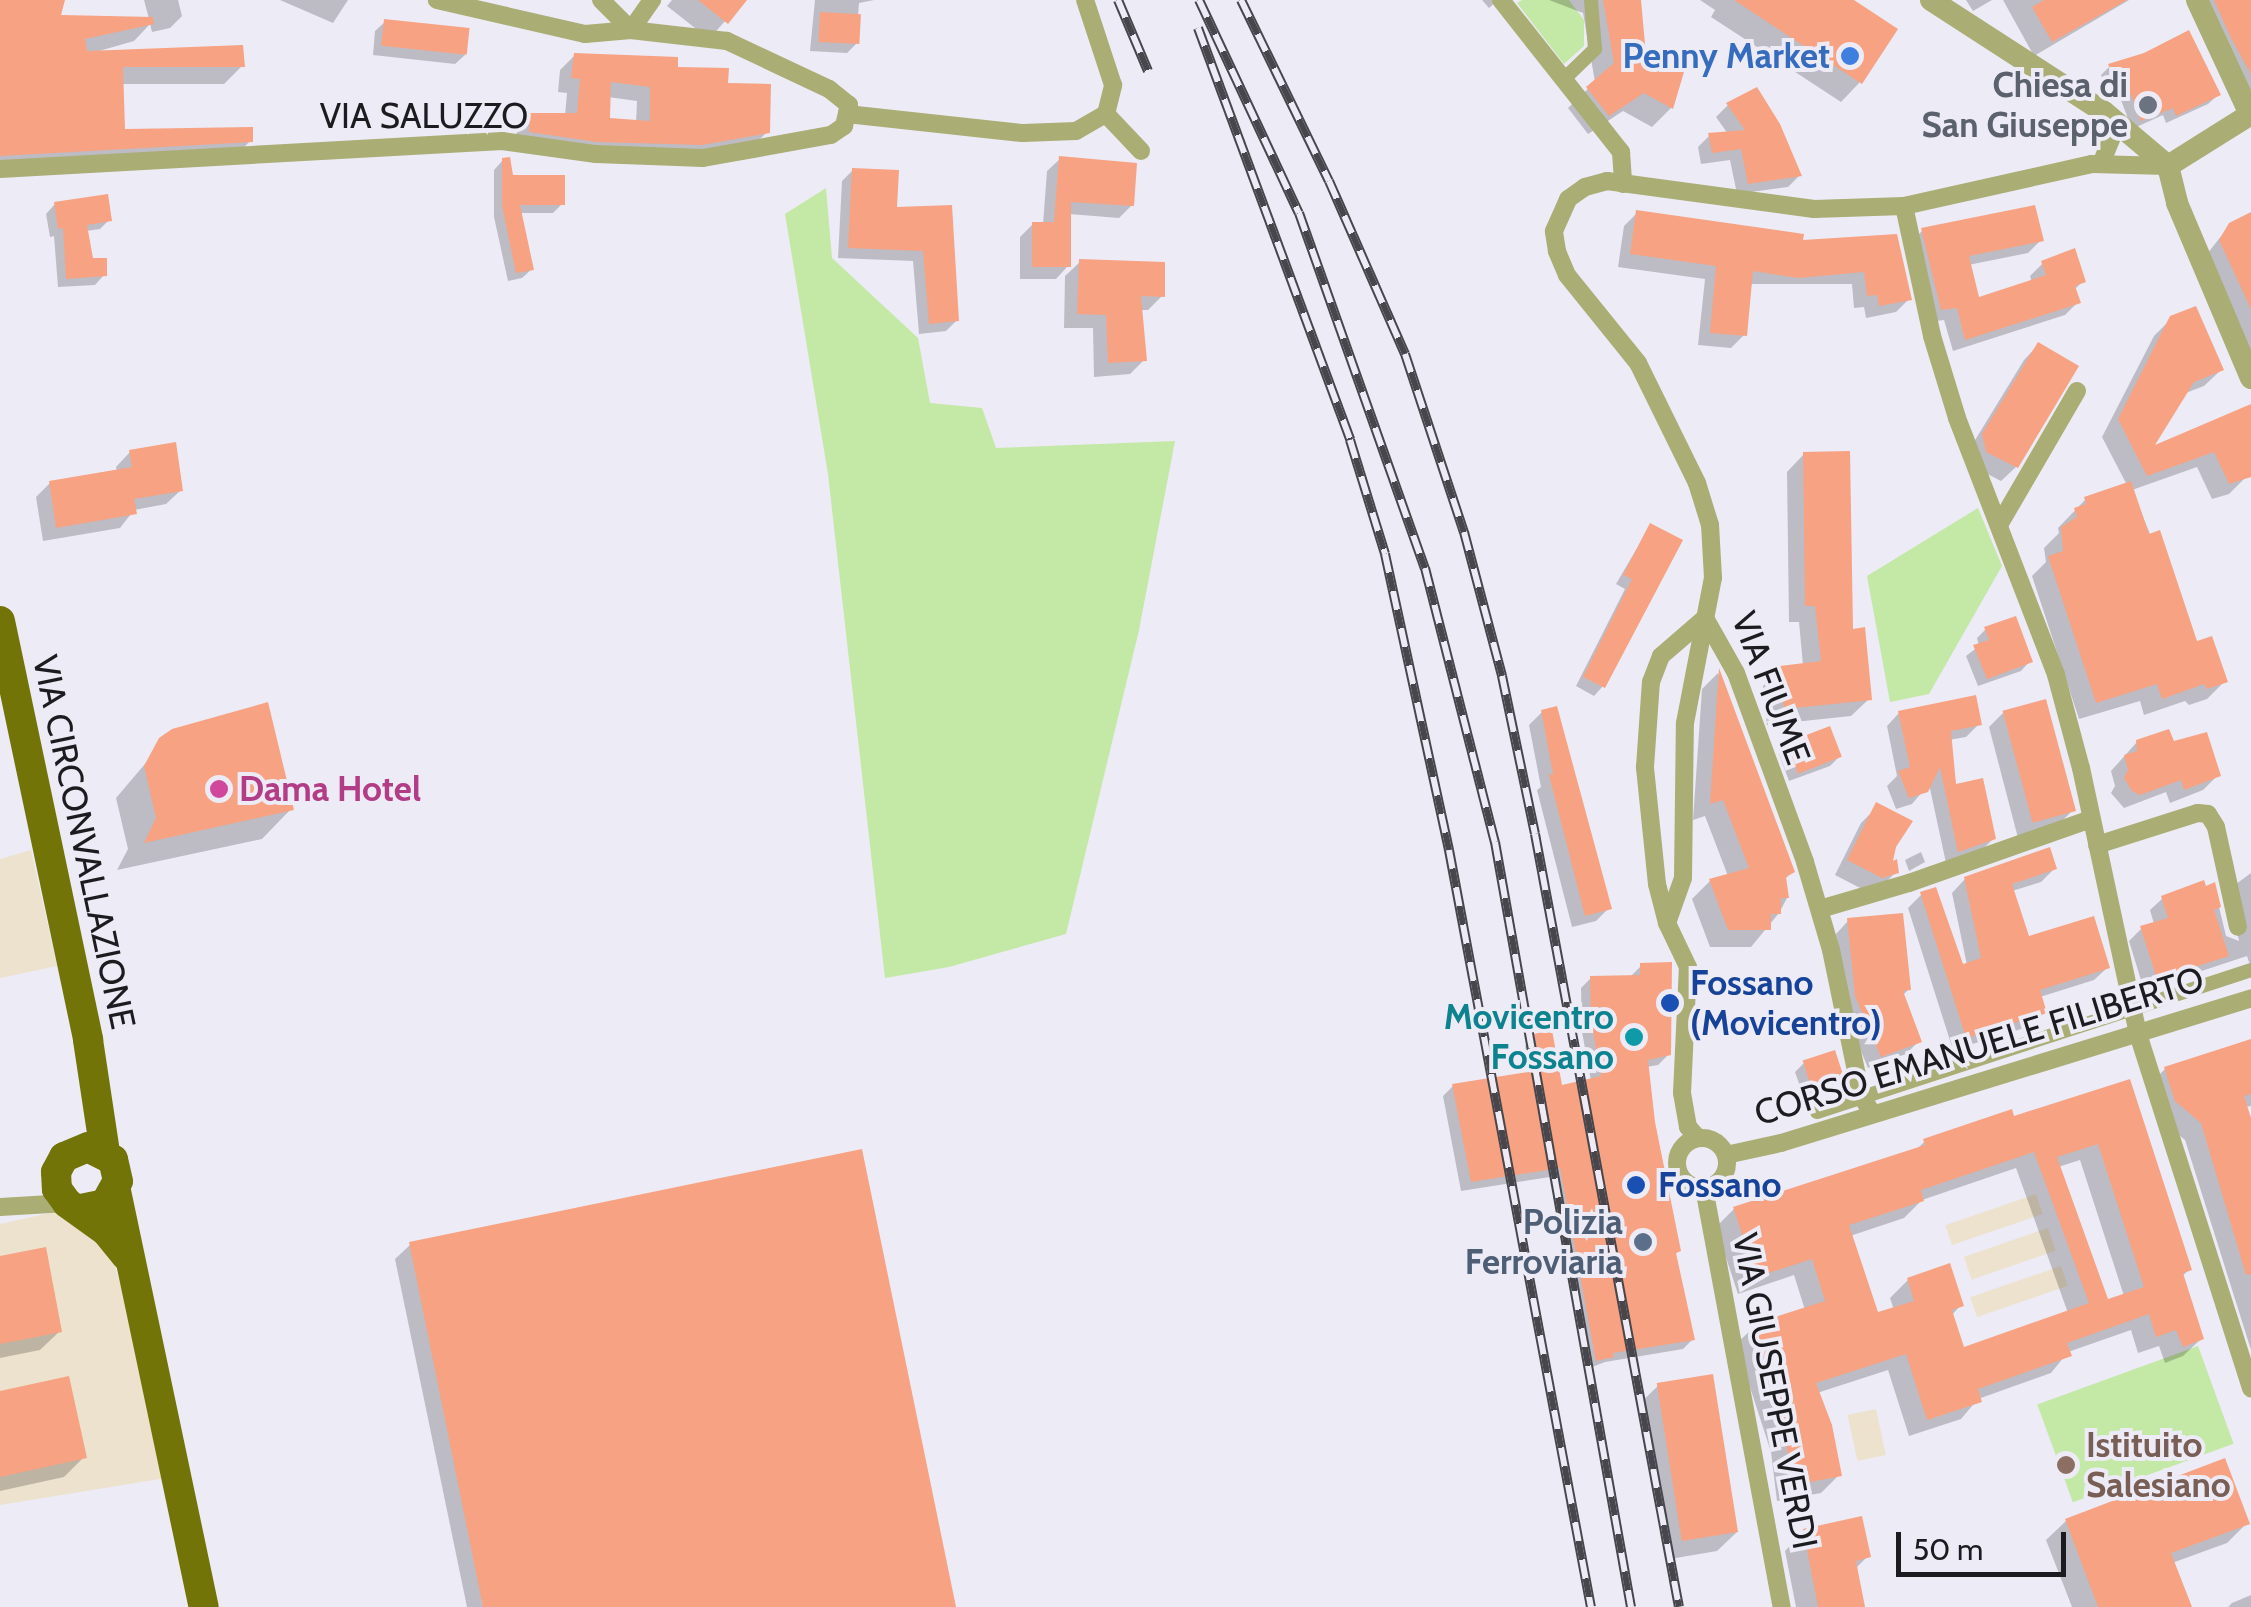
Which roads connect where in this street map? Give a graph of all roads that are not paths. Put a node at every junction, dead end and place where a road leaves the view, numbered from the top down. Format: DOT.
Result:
graph roads {
  1 [pos="437,0"];
  2 [pos="602,0"];
  3 [pos="652,0"];
  4 [pos="1085,0"];
  5 [pos="1591,0"];
  6 [pos="1931,0"];
  7 [pos="2197,0"];
  8 [pos="1506,2"];
  9 [pos="630,30"];
  10 [pos="1563,80"];
  11 [pos="1106,114"];
  12 [pos="2251,114"];
  13 [pos="2112,119"];
  14 [pos="845,120"];
  15 [pos="1141,151"];
  16 [pos="2101,164"];
  17 [pos="2168,166"];
  18 [pos="0,170"];
  19 [pos="1624,184"];
  20 [pos="1904,206"];
  21 [pos="2251,378"];
  22 [pos="2077,391"];
  23 [pos="1999,525"];
  24 [pos="1705,618"];
  25 [pos="0,621"];
  26 [pos="2091,819"];
  27 [pos="2098,844"];
  28 [pos="1820,909"];
  29 [pos="1667,923"];
  30 [pos="2238,927"];
  31 [pos="2251,970"];
  32 [pos="2251,998"];
  33 [pos="2132,1008"];
  34 [pos="2138,1034"];
  35 [pos="91,1080"];
  36 [pos="1861,1095"];
  37 [pos="1817,1112"];
  38 [pos="1872,1113"];
  39 [pos="1698,1138"];
  40 [pos="105,1152"];
  41 [pos="1726,1156"];
  42 [pos="63,1162"];
  43 [pos="1704,1188"];
  44 [pos="116,1191"];
  45 [pos="4,1206"];
  46 [pos="74,1206"];
  47 [pos="128,1258"];
  48 [pos="2251,1388"];
  49 [pos="204,1607"];
  50 [pos="1782,1607"];
  1 -- 9 [label="street"];
  2 -- 9 [label="street"];
  3 -- 9 [label="street"];
  4 -- 11 [label="street"];
  5 -- 10 [label="street"];
  6 -- 13 [label="street"];
  7 -- 12 [label="street"];
  8 -- 10 [label="street"];
  9 -- 14 [label="street"];
  10 -- 19 [label="street"];
  11 -- 14 [label="street, VIA SALUZZO"];
  11 -- 15 [label="street"];
  12 -- 17 [label="street"];
  13 -- 16 [label="street"];
  13 -- 17 [label="street"];
  14 -- 18 [label="street, VIA SALUZZO"];
  16 -- 17 [label="street"];
  16 -- 20 [label="street"];
  17 -- 21 [label="street"];
  19 -- 20 [label="street"];
  19 -- 24 [label="street, VIA FIUME"];
  20 -- 23 [label="street"];
  22 -- 23 [label="street"];
  23 -- 26 [label="street"];
  24 -- 28 [label="street, VIA FIUME"];
  24 -- 29 [label="street"];
  24 -- 29 [label="street"];
  25 -- 35 [label="main road, VIA CIRCONVALLAZIONE"];
  26 -- 27 [label="street"];
  26 -- 28 [label="street"];
  27 -- 30 [label="street"];
  27 -- 33 [label="street"];
  28 -- 36 [label="street, VIA FIUME"];
  29 -- 39 [label="street"];
  31 -- 33 [label="street, CORSO EMANUELE FILIBERTO"];
  32 -- 34 [label="street, CORSO EMANUELE FILIBERTO"];
  33 -- 34 [label="street"];
  33 -- 36 [label="street, CORSO EMANUELE FILIBERTO"];
  34 -- 38 [label="street, CORSO EMANUELE FILIBERTO"];
  34 -- 48 [label="street"];
  35 -- 40 [label="main road, VIA CIRCONVALLAZIONE"];
  35 -- 42 [label="main road, VIA CIRCONVALLAZIONE"];
  36 -- 37 [label="street, CORSO EMANUELE FILIBERTO"];
  36 -- 38 [label="street, VIA FIUME"];
  38 -- 41 [label="street, CORSO EMANUELE FILIBERTO"];
  39 -- 41 [label="street"];
  39 -- 43 [label="street"];
  40 -- 42 [label="main road"];
  40 -- 44 [label="main road, VIA CIRCONVALLAZIONE"];
  41 -- 43 [label="street"];
  42 -- 45 [label="street"];
  42 -- 46 [label="main road, VIA CIRCONVALLAZIONE"];
  43 -- 50 [label="street, VIA GIUSEPPE VERDI"];
  44 -- 46 [label="main road"];
  44 -- 47 [label="main road, VIA CIRCONVALLAZIONE"];
  45 -- 46 [label="street"];
  46 -- 47 [label="main road, VIA CIRCONVALLAZIONE"];
  47 -- 49 [label="main road, VIA CIRCONVALLAZIONE"];
}
